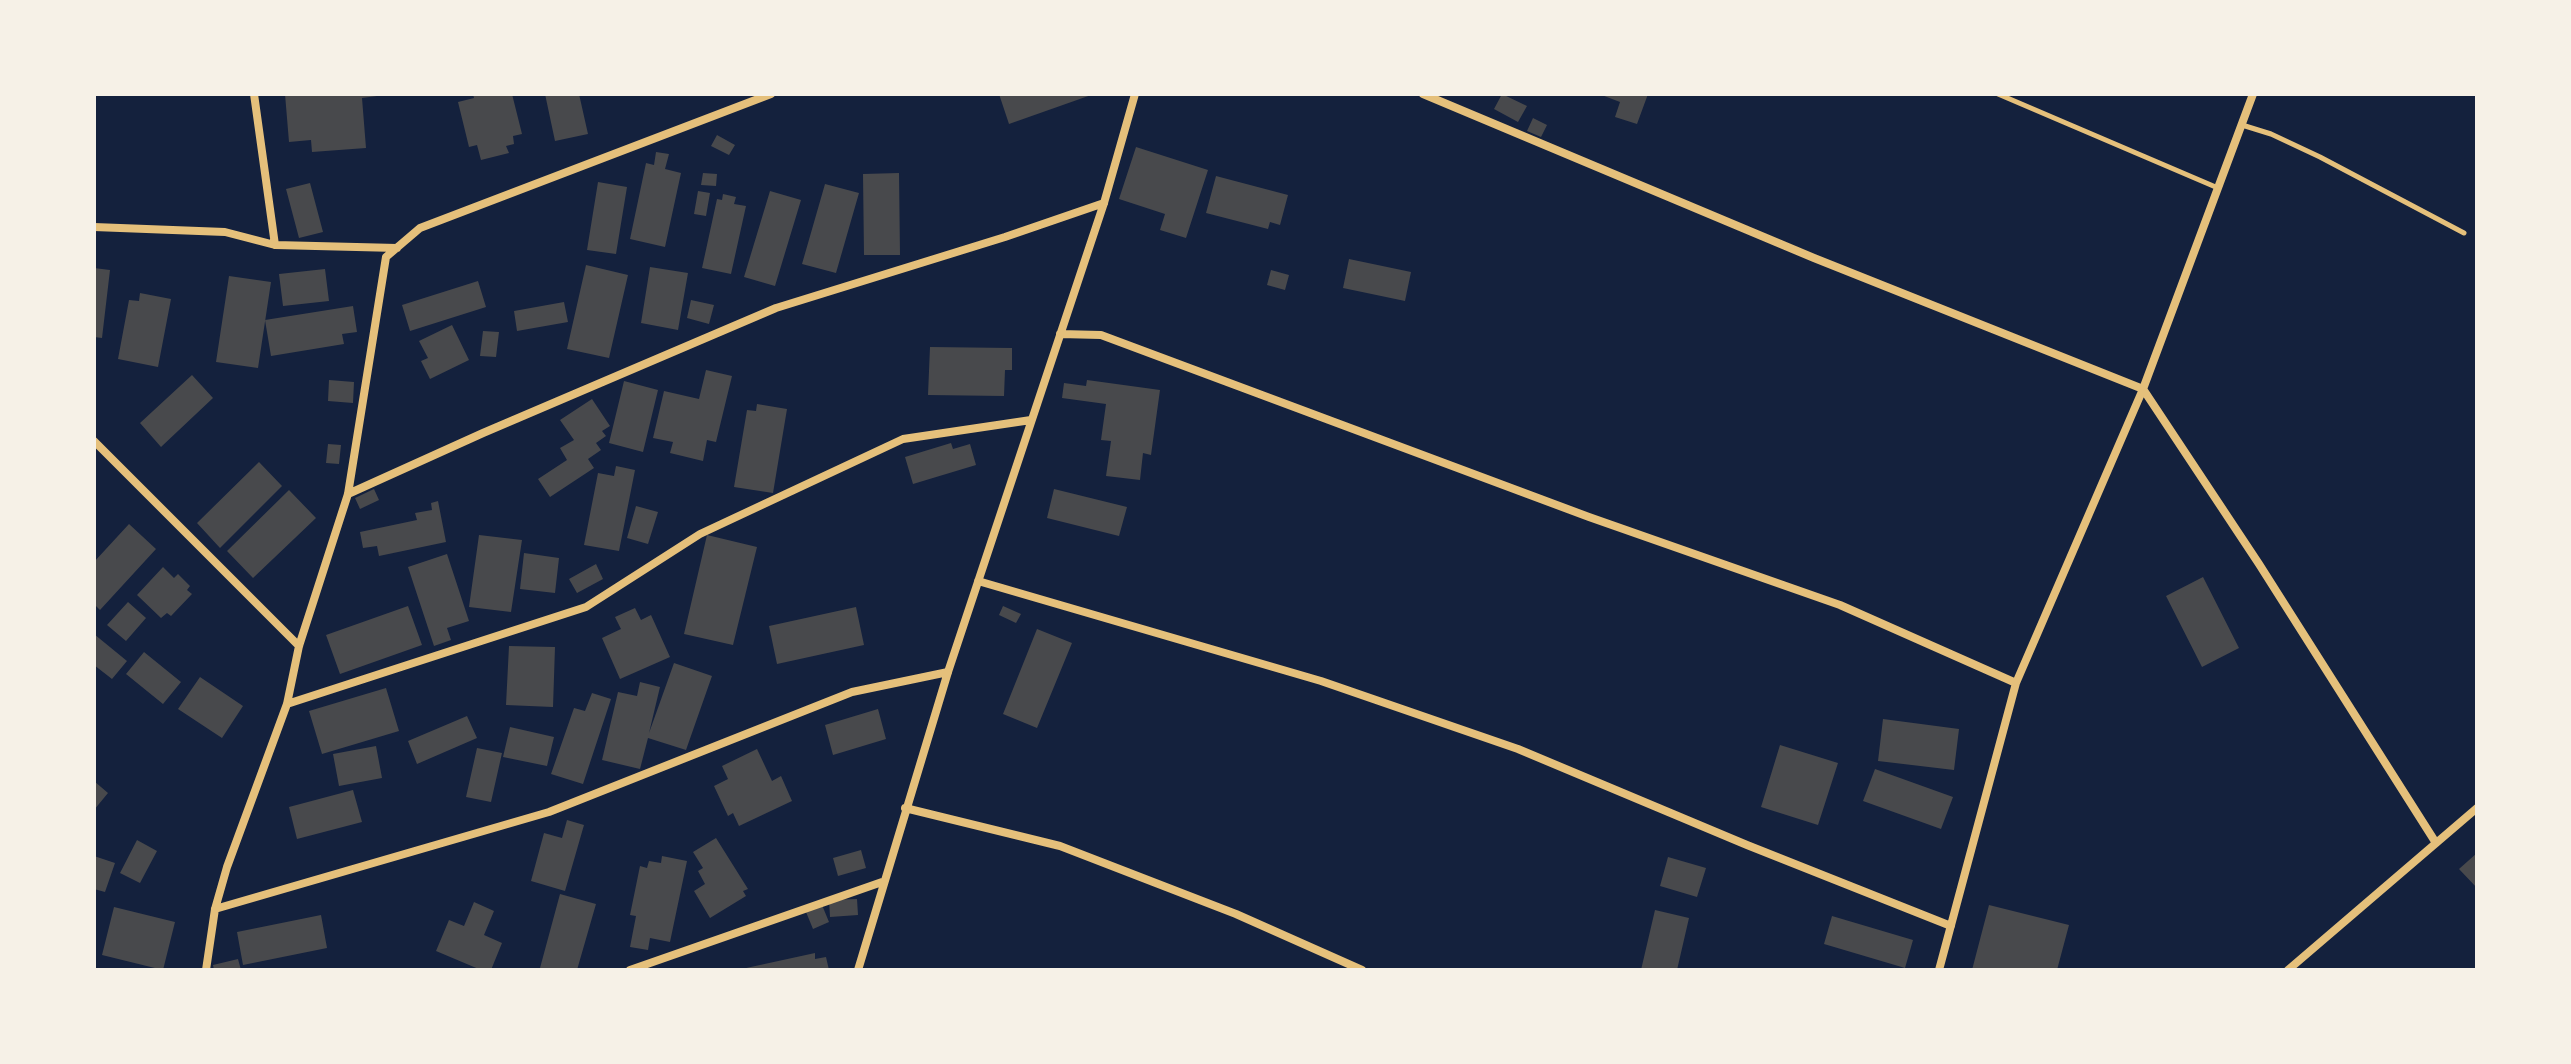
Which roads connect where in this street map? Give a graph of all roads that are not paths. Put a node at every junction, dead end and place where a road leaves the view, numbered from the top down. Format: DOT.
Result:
graph roads {
  1 [pos="254,94"];
  2 [pos="771,94"];
  3 [pos="1135,94"];
  4 [pos="1423,94"];
  5 [pos="1998,94"];
  6 [pos="2253,94"];
  7 [pos="2241,125"];
  8 [pos="2219,188"];
  9 [pos="1104,203"];
  10 [pos="94,227"];
  11 [pos="2464,233"];
  12 [pos="275,245"];
  13 [pos="397,248"];
  14 [pos="1060,334"];
  15 [pos="2143,389"];
  16 [pos="1031,420"];
  17 [pos="94,441"];
  18 [pos="348,494"];
  19 [pos="978,581"];
  20 [pos="299,646"];
  21 [pos="948,672"];
  22 [pos="2016,683"];
  23 [pos="287,704"];
  24 [pos="905,808"];
  25 [pos="2477,808"];
  26 [pos="2436,843"];
  27 [pos="882,882"];
  28 [pos="215,909"];
  29 [pos="1951,926"];
  30 [pos="206,970"];
  31 [pos="630,970"];
  32 [pos="858,970"];
  33 [pos="1362,970"];
  34 [pos="1939,970"];
  35 [pos="2288,970"];
  1 -- 12 [label="street"];
  2 -- 13 [label="street"];
  3 -- 9 [label="street"];
  4 -- 15 [label="street"];
  5 -- 8 [label="lane"];
  6 -- 7 [label="street"];
  7 -- 8 [label="street"];
  7 -- 11 [label="lane"];
  8 -- 15 [label="street"];
  9 -- 14 [label="street"];
  9 -- 18 [label="street"];
  10 -- 12 [label="street"];
  12 -- 13 [label="street"];
  13 -- 18 [label="street"];
  14 -- 16 [label="street"];
  14 -- 22 [label="street"];
  15 -- 22 [label="street"];
  15 -- 26 [label="street"];
  16 -- 19 [label="street"];
  16 -- 23 [label="street"];
  17 -- 20 [label="street"];
  18 -- 20 [label="street"];
  19 -- 21 [label="street"];
  19 -- 29 [label="street"];
  20 -- 23 [label="street"];
  21 -- 24 [label="street"];
  21 -- 28 [label="street"];
  22 -- 29 [label="street"];
  23 -- 28 [label="street"];
  24 -- 27 [label="street"];
  24 -- 33 [label="street"];
  25 -- 26 [label="street"];
  26 -- 35 [label="street"];
  27 -- 31 [label="street"];
  27 -- 32 [label="street"];
  28 -- 30 [label="street"];
  29 -- 34 [label="street"];
}
